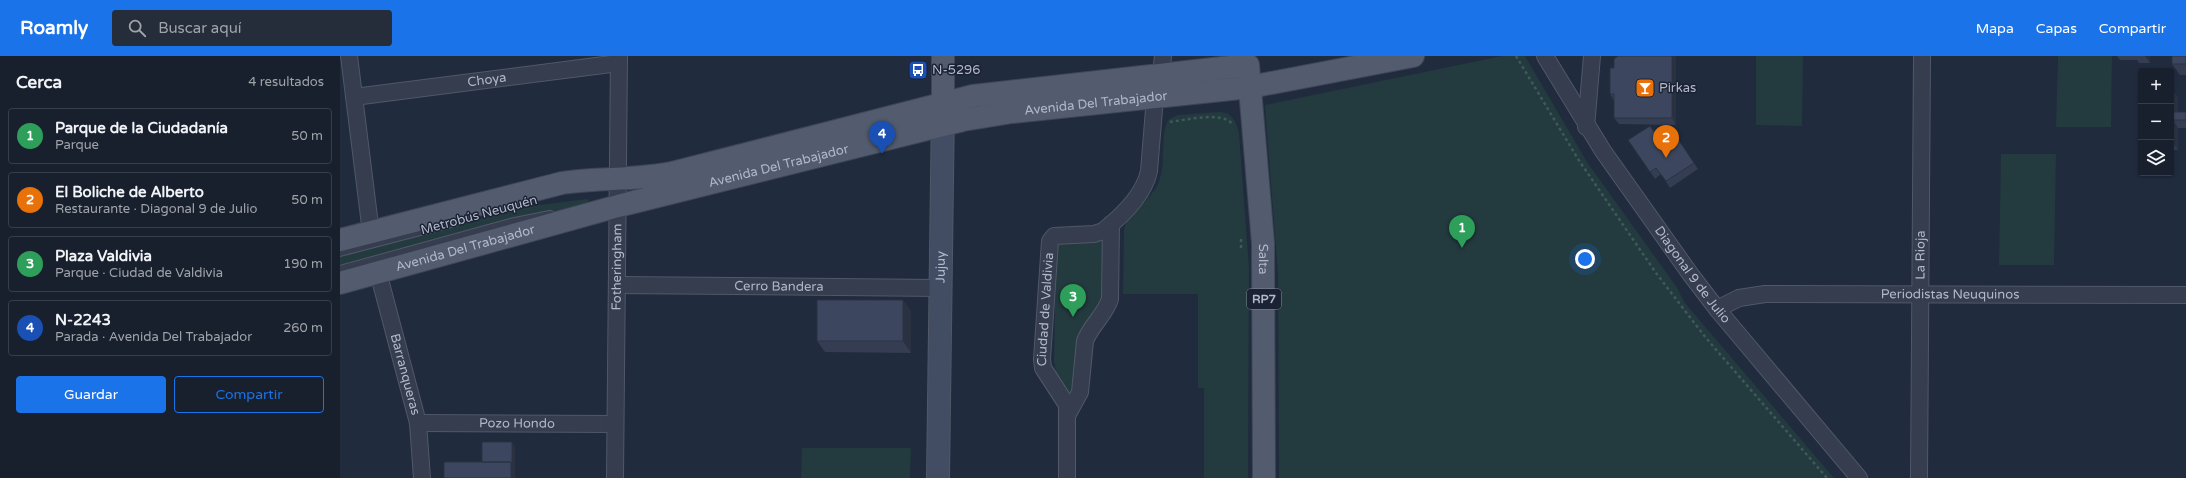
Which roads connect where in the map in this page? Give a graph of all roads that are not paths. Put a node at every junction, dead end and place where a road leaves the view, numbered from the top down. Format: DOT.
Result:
graph roads {
  1 [pos="349,56"];
  2 [pos="943,56"];
  3 [pos="1413,56"];
  4 [pos="1545,56"];
  5 [pos="1592,56"];
  6 [pos="1922,56"];
  7 [pos="619,60"];
  8 [pos="1162,65"];
  9 [pos="1248,65"];
  10 [pos="1250,87"];
  11 [pos="354,97"];
  12 [pos="1154,97"];
  13 [pos="943,103"];
  14 [pos="942,125"];
  15 [pos="1586,127"];
  16 [pos="618,179"];
  17 [pos="572,191"];
  18 [pos="618,206"];
  19 [pos="464,220"];
  20 [pos="1111,224"];
  21 [pos="371,232"];
  22 [pos="340,240"];
  23 [pos="340,252"];
  24 [pos="340,270"];
  25 [pos="378,272"];
  26 [pos="340,283"];
  27 [pos="617,285"];
  28 [pos="940,288"];
  29 [pos="1920,295"];
  30 [pos="2186,295"];
  31 [pos="1717,308"];
  32 [pos="1068,414"];
  33 [pos="418,423"];
  34 [pos="615,424"];
  35 [pos="422,478"];
  36 [pos="615,478"];
  37 [pos="938,478"];
  38 [pos="1067,478"];
  39 [pos="1264,478"];
  40 [pos="1859,478"];
  41 [pos="1919,478"];
  1 -- 11 [label="street"];
  2 -- 13 [label="main road, Jujuy"];
  3 -- 10 [label="main road, Avenida Del Trabajador"];
  4 -- 15 [label="street, Diagonal 9 de Julio"];
  5 -- 15 [label="street"];
  6 -- 29 [label="street, La Rioja"];
  7 -- 11 [label="street, Choya"];
  7 -- 16 [label="street, Fotheringham"];
  8 -- 9 [label="main road, Avenida Del Trabajador"];
  8 -- 13 [label="main road, Avenida Del Trabajador"];
  9 -- 10 [label="main road, Salta / RP7"];
  10 -- 12 [label="main road, Avenida Del Trabajador"];
  10 -- 39 [label="main road, Salta / RP7"];
  11 -- 21 [label="street"];
  12 -- 14 [label="main road, Avenida Del Trabajador"];
  12 -- 20 [label="street, Ciudad de Valdivia"];
  13 -- 14 [label="street, Jujuy"];
  13 -- 16 [label="main road, Avenida Del Trabajador"];
  14 -- 18 [label="main road, Avenida Del Trabajador"];
  14 -- 28 [label="street, Jujuy"];
  15 -- 31 [label="street, Diagonal 9 de Julio"];
  16 -- 17 [label="lane"];
  16 -- 18 [label="street, Fotheringham"];
  16 -- 21 [label="main road, Avenida Del Trabajador"];
  18 -- 24 [label="lane, Metrobús Neuquén"];
  18 -- 25 [label="main road, Avenida Del Trabajador"];
  18 -- 27 [label="street, Fotheringham"];
  19 -- 23 [label="lane, Metrobús Neuquén"];
  20 -- 32 [label="street, Ciudad de Valdivia"];
  20 -- 32 [label="street, Ciudad de Valdivia"];
  21 -- 22 [label="main road, Avenida Del Trabajador"];
  25 -- 26 [label="main road, Avenida Del Trabajador"];
  25 -- 33 [label="street, Barranqueras"];
  27 -- 28 [label="street, Cerro Bandera"];
  27 -- 34 [label="street, Fotheringham"];
  28 -- 37 [label="street, Jujuy"];
  29 -- 30 [label="street, Periodistas Neuquinos"];
  29 -- 31 [label="street, Periodistas Neuquinos"];
  29 -- 41 [label="street, La Rioja"];
  31 -- 40 [label="street, Diagonal 9 de Julio"];
  32 -- 38 [label="street, Ciudad de Valdivia"];
  33 -- 34 [label="street, Pozo Hondo"];
  33 -- 35 [label="street, Barranqueras"];
  34 -- 36 [label="street, Fotheringham"];
}
